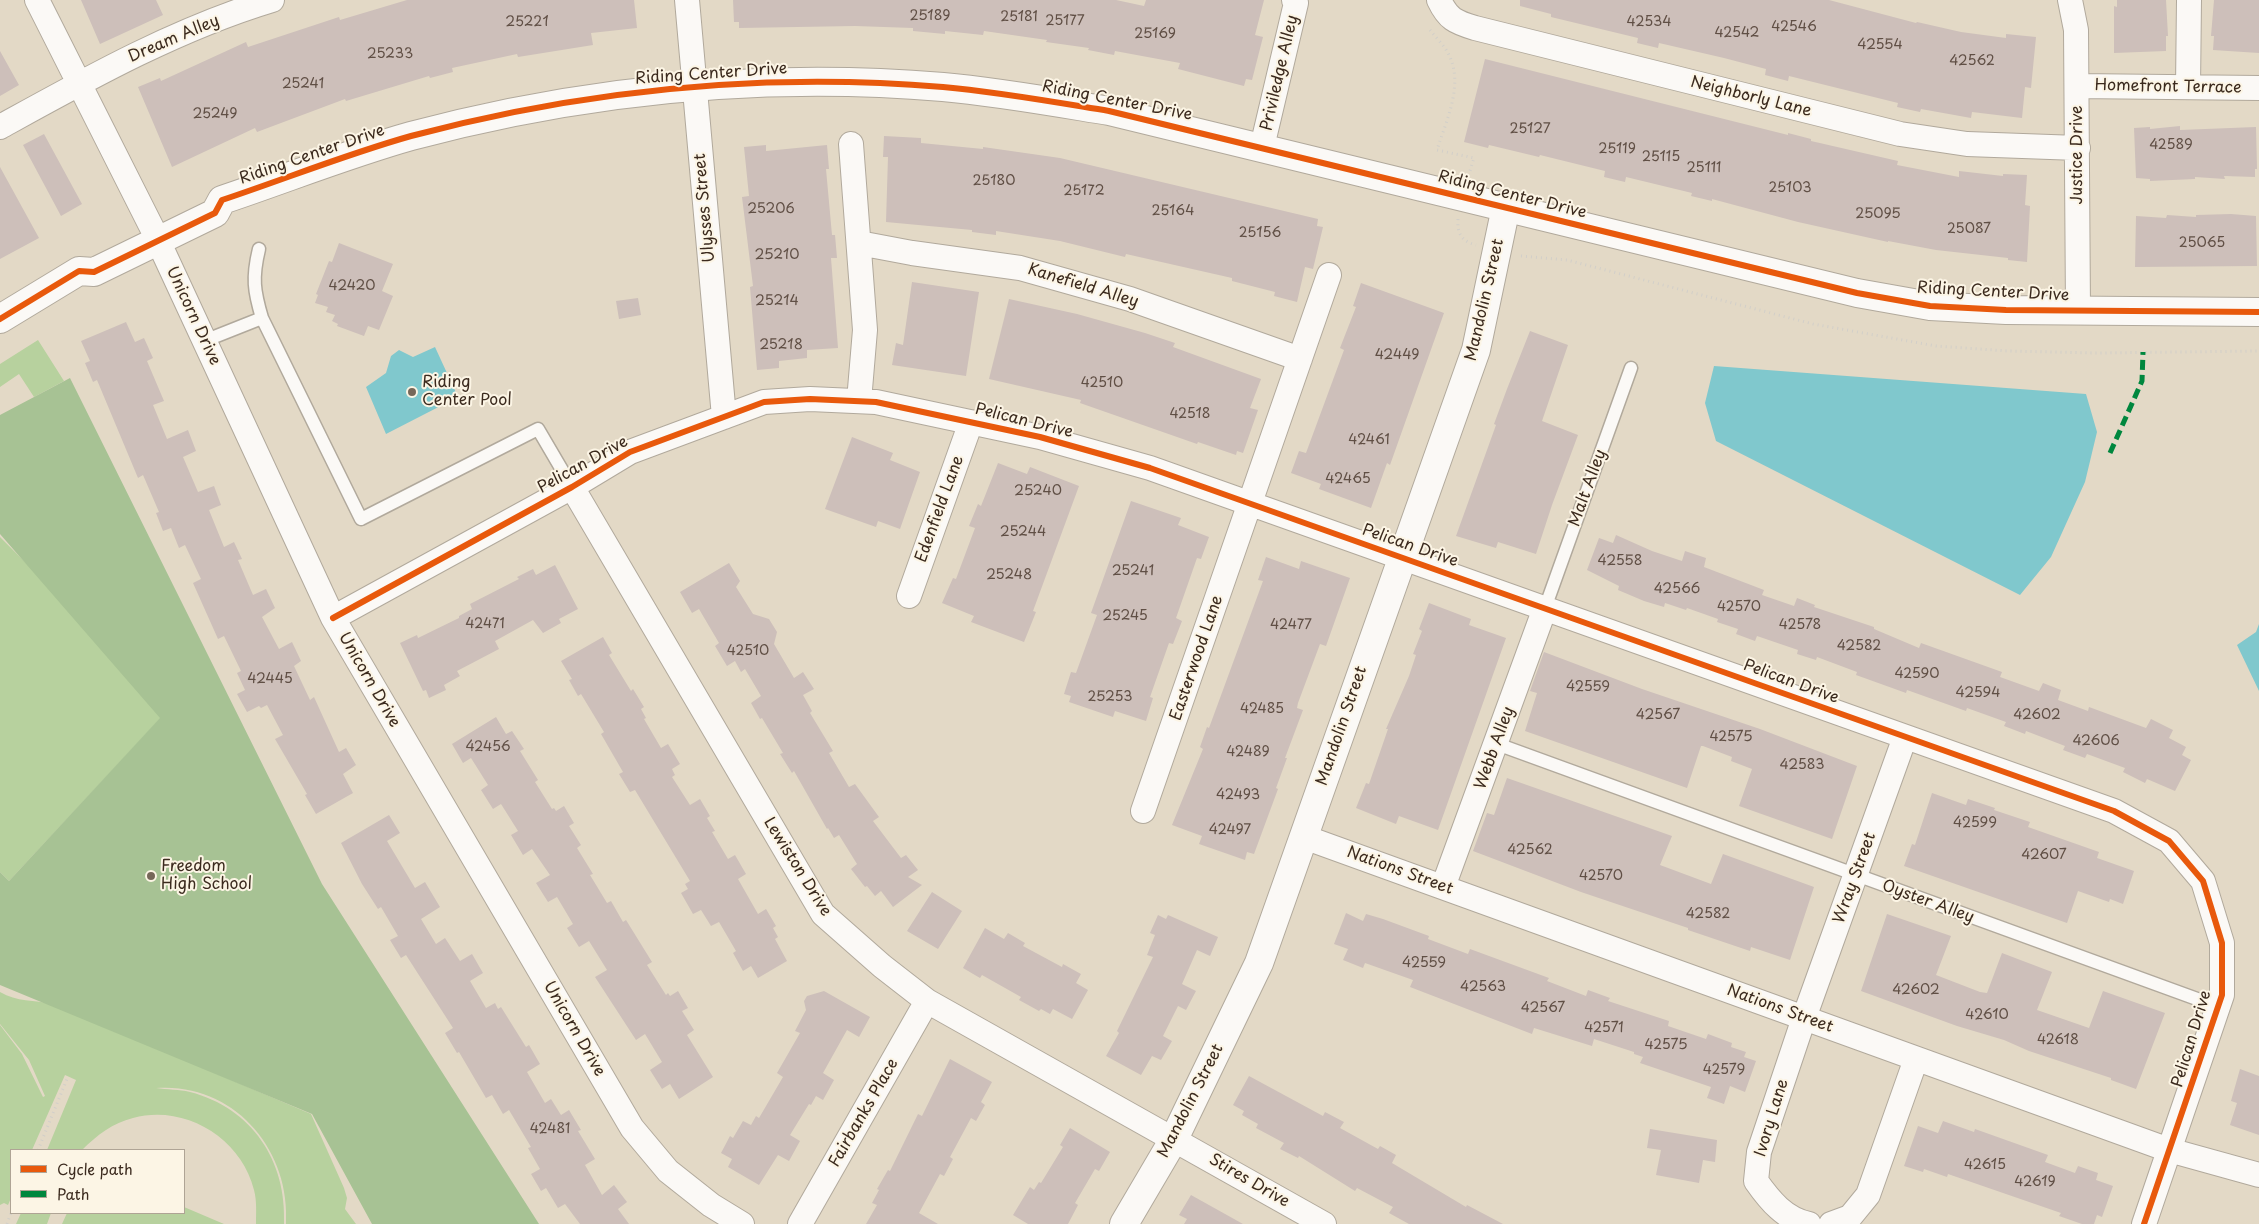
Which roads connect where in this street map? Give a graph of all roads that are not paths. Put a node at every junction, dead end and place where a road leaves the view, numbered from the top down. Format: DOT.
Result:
graph roads {
  1 [pos="37,0"];
  2 [pos="272,0"];
  3 [pos="687,0"];
  4 [pos="1294,0"];
  5 [pos="1439,0"];
  6 [pos="2070,0"];
  7 [pos="2189,0"];
  8 [pos="80,84"];
  9 [pos="2077,86"];
  10 [pos="694,87"];
  11 [pos="2188,87"];
  12 [pos="2259,88"];
  13 [pos="0,127"];
  14 [pos="851,144"];
  15 [pos="1262,147"];
  16 [pos="2078,148"];
  17 [pos="1506,208"];
  18 [pos="154,232"];
  19 [pos="858,243"];
  20 [pos="259,250"];
  21 [pos="1329,274"];
  22 [pos="2078,310"];
  23 [pos="2259,312"];
  24 [pos="262,318"];
  25 [pos="0,319"];
  26 [pos="204,341"];
  27 [pos="1300,359"];
  28 [pos="1631,368"];
  29 [pos="860,402"];
  30 [pos="724,417"];
  31 [pos="971,422"];
  32 [pos="572,487"];
  33 [pos="1250,504"];
  34 [pos="1402,558"];
  35 [pos="909,596"];
  36 [pos="1545,608"];
  37 [pos="333,618"];
  38 [pos="1905,737"];
  39 [pos="1497,744"];
  40 [pos="1143,811"];
  41 [pos="1304,836"];
  42 [pos="1856,876"];
  43 [pos="1443,887"];
  44 [pos="927,1001"];
  45 [pos="2219,1007"];
  46 [pos="1804,1018"];
  47 [pos="1916,1059"];
  48 [pos="1174,1139"];
  49 [pos="2169,1150"];
  50 [pos="2259,1175"];
  51 [pos="742,1224"];
  52 [pos="800,1224"];
  53 [pos="1124,1224"];
  54 [pos="1324,1224"];
  55 [pos="1809,1224"];
  56 [pos="1831,1224"];
  57 [pos="2144,1224"];
  1 -- 8 [label="street, Unicorn Drive"];
  2 -- 8 [label="street, Dream Alley"];
  3 -- 10 [label="street, Ulysses Street"];
  4 -- 15 [label="street, Priviledge Alley"];
  5 -- 16 [label="street, Neighborly Lane"];
  6 -- 9 [label="street, Justice Drive"];
  7 -- 11 [label="street"];
  8 -- 13 [label="street, Dream Alley"];
  8 -- 18 [label="street, Unicorn Drive"];
  9 -- 11 [label="street, Homefront Terrace"];
  9 -- 16 [label="street, Justice Drive"];
  10 -- 15 [label="street, Riding Center Drive"];
  10 -- 18 [label="street, Riding Center Drive"];
  10 -- 30 [label="street, Ulysses Street"];
  11 -- 12 [label="street, Homefront Terrace"];
  14 -- 19 [label="street"];
  15 -- 17 [label="street, Riding Center Drive"];
  16 -- 22 [label="street, Justice Drive"];
  17 -- 22 [label="street, Riding Center Drive"];
  17 -- 34 [label="street, Mandolin Street"];
  18 -- 25 [label="street, Riding Center Drive"];
  18 -- 26 [label="street, Unicorn Drive"];
  19 -- 27 [label="street, Kanefield Alley"];
  19 -- 29 [label="street"];
  20 -- 24 [label="lane"];
  21 -- 27 [label="street"];
  22 -- 23 [label="street, Riding Center Drive"];
  24 -- 26 [label="lane"];
  24 -- 32 [label="lane"];
  26 -- 37 [label="street, Unicorn Drive"];
  27 -- 33 [label="street"];
  28 -- 36 [label="lane, Malt Alley"];
  29 -- 30 [label="street, Pelican Drive"];
  29 -- 31 [label="street, Pelican Drive"];
  30 -- 32 [label="street, Pelican Drive"];
  31 -- 33 [label="street, Pelican Drive"];
  31 -- 35 [label="street, Edenfield Lane"];
  32 -- 37 [label="street, Pelican Drive"];
  32 -- 44 [label="street, Lewiston Drive"];
  33 -- 34 [label="street, Pelican Drive"];
  33 -- 40 [label="street, Easterwood Lane"];
  34 -- 36 [label="street, Pelican Drive"];
  34 -- 41 [label="street, Mandolin Street"];
  36 -- 38 [label="street, Pelican Drive"];
  36 -- 39 [label="street, Webb Alley"];
  37 -- 51 [label="street, Unicorn Drive"];
  38 -- 42 [label="street, Wray Street"];
  38 -- 45 [label="street, Pelican Drive"];
  39 -- 42 [label="lane, Oyster Alley"];
  39 -- 43 [label="street, Webb Alley"];
  41 -- 43 [label="street, Nations Street"];
  41 -- 48 [label="street, Mandolin Street"];
  42 -- 45 [label="lane, Oyster Alley"];
  42 -- 46 [label="street, Wray Street"];
  43 -- 46 [label="street, Nations Street"];
  44 -- 48 [label="street, Lewiston Drive"];
  44 -- 52 [label="street, Fairbanks Place"];
  45 -- 49 [label="street, Pelican Drive"];
  46 -- 47 [label="street, Nations Street"];
  46 -- 55 [label="street, Ivory Lane"];
  47 -- 49 [label="street, Nations Street"];
  47 -- 56 [label="street"];
  48 -- 53 [label="street, Mandolin Street"];
  48 -- 54 [label="street, Stires Drive"];
  49 -- 50 [label="street, Nations Street"];
  49 -- 57 [label="street, Pelican Drive"];
}
